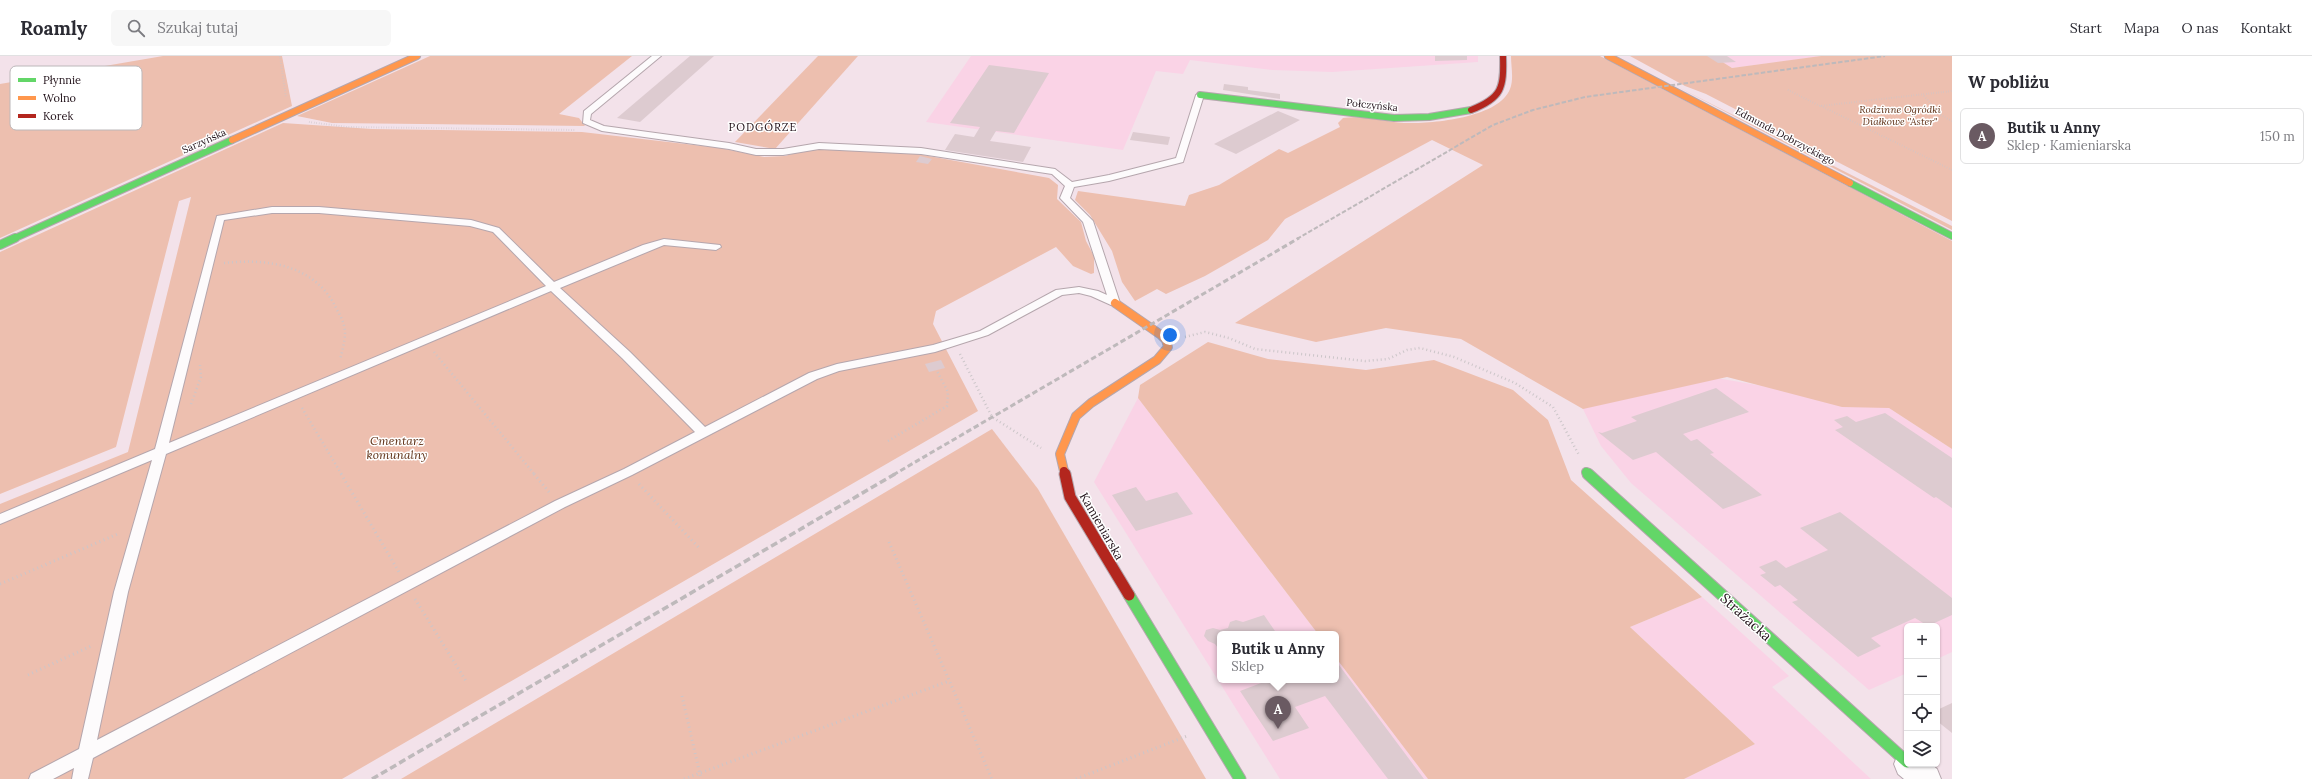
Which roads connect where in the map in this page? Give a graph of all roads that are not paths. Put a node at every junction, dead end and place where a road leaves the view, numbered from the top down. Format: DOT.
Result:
graph roads {
  1 [pos="417,56"];
  2 [pos="657,56"];
  3 [pos="1503,56"];
  4 [pos="1608,56"];
  5 [pos="1200,95"];
  6 [pos="1070,185"];
  7 [pos="1952,236"];
  8 [pos="0,245"];
  9 [pos="716,247"];
  10 [pos="553,287"];
  11 [pos="1115,303"];
  12 [pos="703,432"];
  13 [pos="160,453"];
  14 [pos="1586,472"];
  15 [pos="0,519"];
  16 [pos="85,754"];
  17 [pos="1904,759"];
  18 [pos="1912,767"];
  19 [pos="38,779"];
  20 [pos="80,779"];
  21 [pos="1240,779"];
  22 [pos="1926,779"];
  1 -- 8 [label="street, Sarzyńska"];
  2 -- 6 [label="lane"];
  3 -- 5 [label="street, Połczyńska"];
  4 -- 7 [label="street, Edmunda Dobrzyckiego"];
  5 -- 6 [label="lane"];
  6 -- 11 [label="lane"];
  9 -- 10 [label="lane"];
  10 -- 12 [label="lane"];
  10 -- 13 [label="lane"];
  10 -- 13 [label="lane"];
  11 -- 12 [label="lane"];
  11 -- 21 [label="street, Kamieniarska"];
  12 -- 16 [label="lane"];
  13 -- 15 [label="lane"];
  13 -- 16 [label="lane"];
  14 -- 17 [label="street, Strażacka"];
  16 -- 19 [label="lane"];
  16 -- 20 [label="lane"];
  18 -- 22 [label="street"];
}
